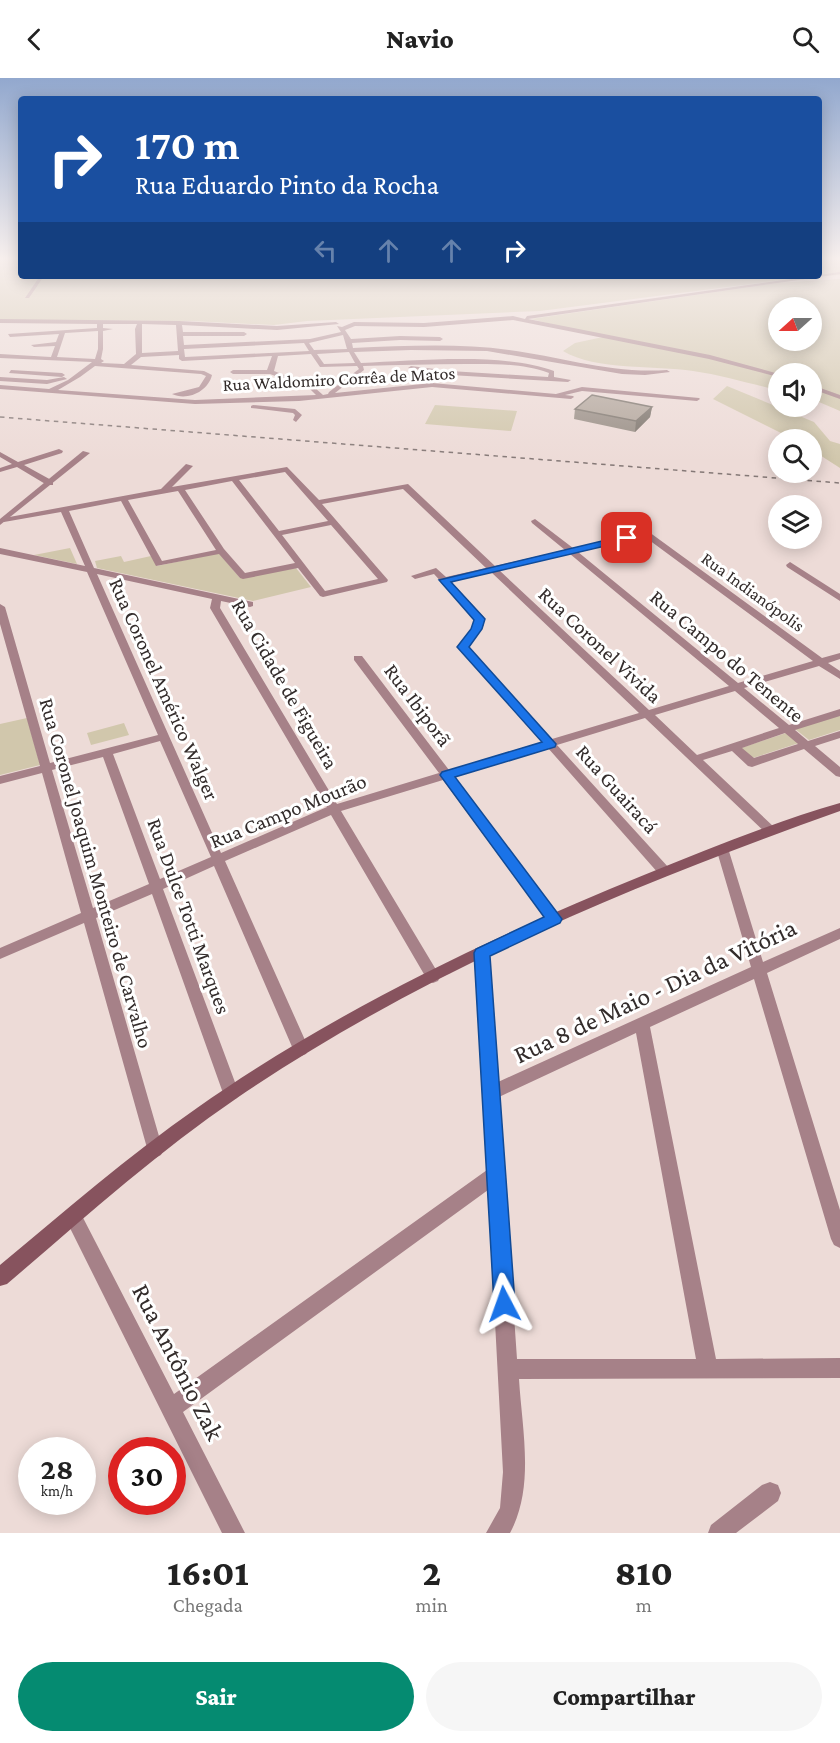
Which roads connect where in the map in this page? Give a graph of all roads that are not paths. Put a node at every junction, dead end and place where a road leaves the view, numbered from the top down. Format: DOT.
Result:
graph roads {
  1 [pos="139,325"];
  2 [pos="9,326"];
  3 [pos="100,326"];
  4 [pos="132,326"];
  5 [pos="179,326"];
  6 [pos="243,326"];
  7 [pos="345,326"];
  8 [pos="444,326"];
  9 [pos="554,326"];
  10 [pos="340,327"];
  11 [pos="100,330"];
  12 [pos="63,331"];
  13 [pos="179,334"];
  14 [pos="244,334"];
  15 [pos="10,335"];
  16 [pos="440,339"];
  17 [pos="305,341"];
  18 [pos="349,341"];
  19 [pos="59,344"];
  20 [pos="34,345"];
  21 [pos="436,348"];
  22 [pos="351,351"];
  23 [pos="181,353"];
  24 [pos="527,353"];
  25 [pos="0,354"];
  26 [pos="312,354"];
  27 [pos="139,355"];
  28 [pos="35,356"];
  29 [pos="275,356"];
  30 [pos="54,357"];
  31 [pos="95,362"];
  32 [pos="438,362"];
  33 [pos="128,364"];
  34 [pos="390,364"];
  35 [pos="359,365"];
  36 [pos="520,365"];
  37 [pos="417,369"];
  38 [pos="11,372"];
  39 [pos="233,372"];
  40 [pos="271,372"];
  41 [pos="439,372"];
  42 [pos="667,372"];
  43 [pos="768,372"];
  44 [pos="75,377"];
  45 [pos="513,377"];
  46 [pos="0,379"];
  47 [pos="551,379"];
  48 [pos="568,380"];
  49 [pos="0,387"];
  50 [pos="47,391"];
  51 [pos="822,391"];
  52 [pos="331,393"];
  53 [pos="321,395"];
  54 [pos="555,395"];
  55 [pos="125,397"];
  56 [pos="571,397"];
  57 [pos="840,397"];
  58 [pos="697,399"];
  59 [pos="195,402"];
  60 [pos="296,420"];
  61 [pos="58,451"];
  62 [pos="86,453"];
  63 [pos="0,454"];
  64 [pos="18,464"];
  65 [pos="189,466"];
  66 [pos="0,470"];
  67 [pos="234,478"];
  68 [pos="50,483"];
  69 [pos="180,488"];
  70 [pos="164,491"];
  71 [pos="123,498"];
  72 [pos="317,503"];
  73 [pos="64,509"];
  74 [pos="535,520"];
  75 [pos="2,521"];
  76 [pos="333,522"];
  77 [pos="277,534"];
  78 [pos="0,551"];
  79 [pos="221,551"];
  80 [pos="572,551"];
  81 [pos="300,565"];
  82 [pos="790,565"];
  83 [pos="493,569"];
  84 [pos="91,570"];
  85 [pos="415,576"];
  86 [pos="444,580"];
  87 [pos="219,596"];
  88 [pos="840,598"];
  89 [pos="250,604"];
  90 [pos="0,607"];
  91 [pos="840,656"];
  92 [pos="358,658"];
  93 [pos="820,662"];
  94 [pos="840,676"];
  95 [pos="736,687"];
  96 [pos="840,712"];
  97 [pos="648,714"];
  98 [pos="787,729"];
  99 [pos="840,734"];
  100 [pos="164,737"];
  101 [pos="550,744"];
  102 [pos="806,745"];
  103 [pos="733,746"];
  104 [pos="107,752"];
  105 [pos="695,759"];
  106 [pos="46,769"];
  107 [pos="840,773"];
  108 [pos="446,775"];
  109 [pos="0,780"];
  110 [pos="840,807"];
  111 [pos="334,809"];
  112 [pos="771,831"];
  113 [pos="722,848"];
  114 [pos="218,860"];
  115 [pos="664,871"];
  116 [pos="156,886"];
  117 [pos="88,916"];
  118 [pos="554,919"];
  119 [pos="840,933"];
  120 [pos="482,953"];
  121 [pos="0,954"];
  122 [pos="759,970"];
  123 [pos="434,976"];
  124 [pos="642,1024"];
  125 [pos="301,1049"];
  126 [pos="231,1093"];
  127 [pos="491,1093"];
  128 [pos="155,1150"];
  129 [pos="496,1173"];
  130 [pos="73,1216"];
  131 [pos="840,1239"];
  132 [pos="0,1277"];
  133 [pos="708,1368"];
  134 [pos="840,1368"];
  135 [pos="508,1369"];
  136 [pos="171,1408"];
  137 [pos="770,1493"];
  138 [pos="234,1533"];
  139 [pos="497,1533"];
  140 [pos="719,1533"];
  1 -- 27 [label="street"];
  2 -- 15 [label="street"];
  3 -- 11 [label="street"];
  4 -- 11 [label="street"];
  5 -- 13 [label="street"];
  6 -- 10 [label="street"];
  7 -- 10 [label="street"];
  8 -- 16 [label="street"];
  9 -- 43 [label="street"];
  10 -- 17 [label="street"];
  10 -- 18 [label="street"];
  11 -- 12 [label="street"];
  11 -- 31 [label="street"];
  12 -- 15 [label="street"];
  12 -- 19 [label="street"];
  13 -- 14 [label="street"];
  13 -- 23 [label="street"];
  15 -- 25 [label="street"];
  16 -- 18 [label="street"];
  16 -- 21 [label="street"];
  17 -- 23 [label="street"];
  17 -- 26 [label="street"];
  18 -- 22 [label="street"];
  19 -- 20 [label="street"];
  19 -- 30 [label="street"];
  21 -- 22 [label="street"];
  21 -- 24 [label="street"];
  21 -- 32 [label="street"];
  22 -- 26 [label="street"];
  22 -- 35 [label="street"];
  23 -- 27 [label="street"];
  23 -- 29 [label="street"];
  24 -- 36 [label="street"];
  24 -- 42 [label="street"];
  25 -- 28 [label="street"];
  26 -- 29 [label="street"];
  26 -- 35 [label="street"];
  27 -- 33 [label="street"];
  28 -- 30 [label="street"];
  28 -- 38 [label="street"];
  29 -- 40 [label="street"];
  30 -- 31 [label="street"];
  31 -- 33 [label="street"];
  31 -- 44 [label="street"];
  32 -- 34 [label="street"];
  32 -- 36 [label="street"];
  32 -- 41 [label="street"];
  33 -- 55 [label="street"];
  34 -- 35 [label="street"];
  34 -- 37 [label="street"];
  35 -- 52 [label="street"];
  36 -- 45 [label="street"];
  36 -- 47 [label="street"];
  37 -- 41 [label="street"];
  37 -- 52 [label="street"];
  38 -- 44 [label="street"];
  38 -- 46 [label="street"];
  39 -- 40 [label="street"];
  40 -- 53 [label="street"];
  41 -- 45 [label="street"];
  44 -- 46 [label="street"];
  44 -- 50 [label="street"];
  45 -- 47 [label="street"];
  47 -- 48 [label="street"];
  49 -- 50 [label="street, Rua Waldomiro Corrêa de Matos"];
  50 -- 55 [label="street, Rua Waldomiro Corrêa de Matos"];
  51 -- 57 [label="street"];
  52 -- 53 [label="street"];
  53 -- 54 [label="street, Rua Waldomiro Corrêa de Matos"];
  53 -- 59 [label="street, Rua Waldomiro Corrêa de Matos"];
  54 -- 56 [label="street, Rua Waldomiro Corrêa de Matos"];
  54 -- 58 [label="street"];
  55 -- 59 [label="street, Rua Waldomiro Corrêa de Matos"];
  59 -- 60 [label="street"];
  61 -- 64 [label="street"];
  62 -- 68 [label="street"];
  63 -- 64 [label="street"];
  64 -- 66 [label="street"];
  64 -- 68 [label="street"];
  65 -- 70 [label="street"];
  67 -- 69 [label="street"];
  67 -- 72 [label="street"];
  67 -- 77 [label="street"];
  68 -- 75 [label="street"];
  69 -- 70 [label="street"];
  69 -- 79 [label="street"];
  70 -- 71 [label="street"];
  71 -- 73 [label="street"];
  71 -- 79 [label="street"];
  72 -- 76 [label="street"];
  72 -- 83 [label="street, Rua Coronel Vivida"];
  73 -- 75 [label="street"];
  73 -- 84 [label="street, Rua Coronel Américo Walger"];
  74 -- 80 [label="street, Rua Campo do Tenente"];
  76 -- 77 [label="street"];
  76 -- 81 [label="street"];
  77 -- 81 [label="street"];
  78 -- 84 [label="street"];
  79 -- 81 [label="street"];
  80 -- 83 [label="street"];
  80 -- 93 [label="street, Rua Indianópolis"];
  80 -- 95 [label="street, Rua Campo do Tenente"];
  82 -- 88 [label="street"];
  83 -- 86 [label="street"];
  83 -- 97 [label="street, Rua Coronel Vivida"];
  84 -- 87 [label="street"];
  84 -- 100 [label="street, Rua Coronel Américo Walger"];
  85 -- 86 [label="street, Rua Guairacá"];
  86 -- 101 [label="street, Rua Guairacá"];
  87 -- 89 [label="street"];
  87 -- 111 [label="street, Rua Cidade de Figueira"];
  90 -- 106 [label="street, Rua Coronel Joaquim Monteiro de Carvalho"];
  91 -- 93 [label="street, Rua Campo Mourão"];
  92 -- 108 [label="street, Rua Ibiporã"];
  93 -- 94 [label="street, Rua Indianópolis"];
  93 -- 95 [label="street, Rua Campo Mourão"];
  95 -- 97 [label="street, Rua Campo Mourão"];
  95 -- 98 [label="street, Rua Campo do Tenente"];
  96 -- 98 [label="street"];
  97 -- 101 [label="street, Rua Campo Mourão"];
  97 -- 105 [label="street, Rua Coronel Vivida"];
  98 -- 102 [label="street, Rua Campo do Tenente"];
  98 -- 103 [label="street"];
  99 -- 102 [label="street"];
  100 -- 104 [label="street"];
  100 -- 114 [label="street, Rua Coronel Américo Walger"];
  101 -- 108 [label="street, Rua Campo Mourão"];
  101 -- 115 [label="street, Rua Guairacá"];
  102 -- 103 [label="street"];
  102 -- 107 [label="street, Rua Campo do Tenente"];
  103 -- 105 [label="street"];
  104 -- 106 [label="street"];
  104 -- 116 [label="street, Rua Dulce Totti Marques"];
  105 -- 112 [label="street, Rua Coronel Vivida"];
  106 -- 109 [label="street"];
  106 -- 117 [label="street, Rua Coronel Joaquim Monteiro de Carvalho"];
  108 -- 111 [label="street, Rua Campo Mourão"];
  108 -- 118 [label="street, Rua Ibiporã"];
  110 -- 112 [label="main road"];
  111 -- 114 [label="street, Rua Campo Mourão"];
  111 -- 123 [label="street, Rua Cidade de Figueira"];
  112 -- 113 [label="main road"];
  113 -- 115 [label="main road"];
  113 -- 122 [label="street"];
  114 -- 116 [label="street, Rua Campo Mourão"];
  114 -- 125 [label="street, Rua Coronel Américo Walger"];
  115 -- 118 [label="main road"];
  116 -- 117 [label="street, Rua Campo Mourão"];
  116 -- 126 [label="street, Rua Dulce Totti Marques"];
  117 -- 121 [label="street, Rua Campo Mourão"];
  117 -- 128 [label="street, Rua Coronel Joaquim Monteiro de Carvalho"];
  118 -- 120 [label="main road"];
  119 -- 122 [label="street, Rua 8 de Maio - Dia da Vitória"];
  120 -- 123 [label="main road"];
  120 -- 127 [label="street"];
  122 -- 124 [label="street, Rua 8 de Maio - Dia da Vitória"];
  122 -- 131 [label="street"];
  123 -- 125 [label="main road"];
  124 -- 127 [label="street, Rua 8 de Maio - Dia da Vitória"];
  124 -- 133 [label="street"];
  125 -- 126 [label="main road"];
  126 -- 128 [label="main road"];
  127 -- 129 [label="street"];
  128 -- 130 [label="main road"];
  129 -- 135 [label="street"];
  129 -- 136 [label="street"];
  130 -- 132 [label="main road"];
  130 -- 136 [label="street, Rua Antônio Zak"];
  133 -- 134 [label="street"];
  133 -- 135 [label="street"];
  135 -- 139 [label="street"];
  136 -- 138 [label="street, Rua Antônio Zak"];
  137 -- 140 [label="street"];
}
